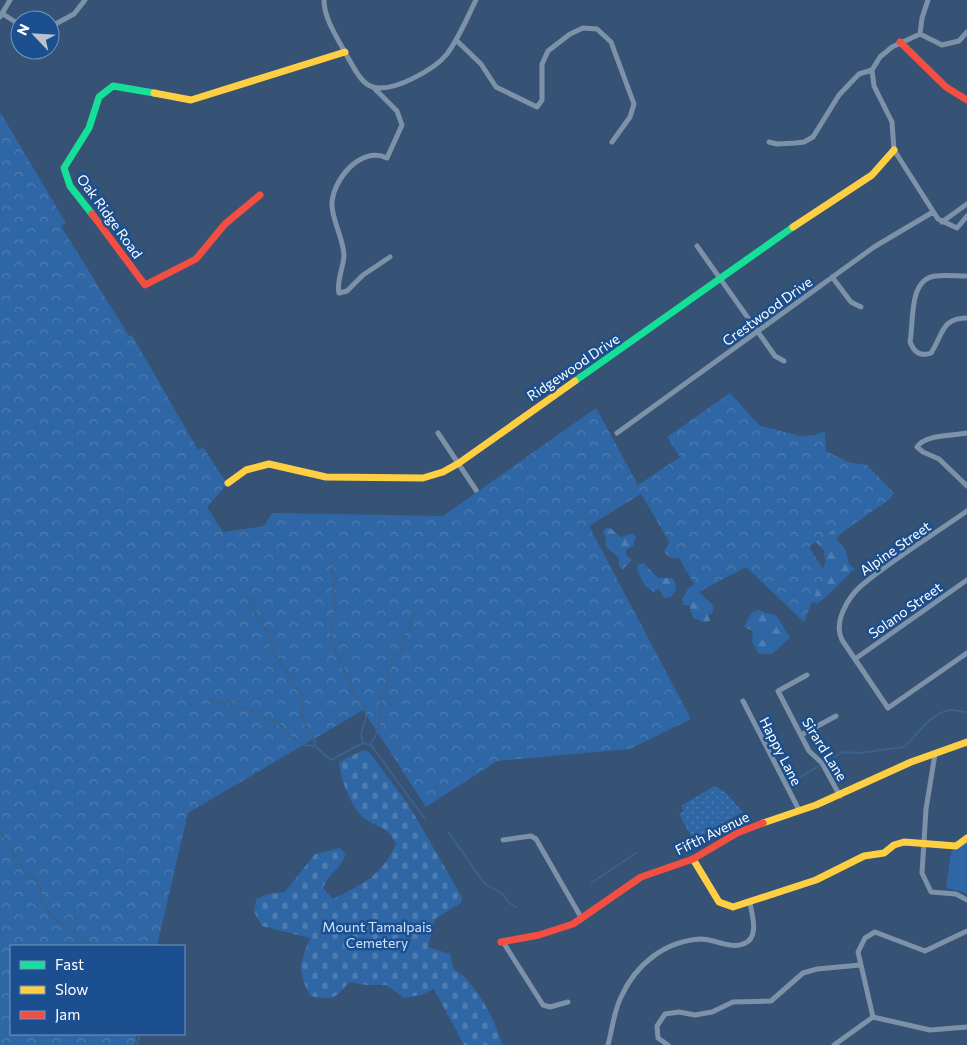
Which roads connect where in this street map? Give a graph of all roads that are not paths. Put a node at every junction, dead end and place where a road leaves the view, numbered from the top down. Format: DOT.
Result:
graph roads {
  1 [pos="10,0"];
  2 [pos="85,0"];
  3 [pos="324,0"];
  4 [pos="476,0"];
  5 [pos="928,0"];
  6 [pos="1,15"];
  7 [pos="60,22"];
  8 [pos="967,32"];
  9 [pos="920,34"];
  10 [pos="456,40"];
  11 [pos="900,42"];
  12 [pos="345,52"];
  13 [pos="872,70"];
  14 [pos="374,88"];
  15 [pos="967,100"];
  16 [pos="612,142"];
  17 [pos="770,142"];
  18 [pos="894,150"];
  19 [pos="260,195"];
  20 [pos="967,204"];
  21 [pos="933,212"];
  22 [pos="967,216"];
  23 [pos="942,222"];
  24 [pos="697,246"];
  25 [pos="390,257"];
  26 [pos="967,276"];
  27 [pos="832,277"];
  28 [pos="720,281"];
  29 [pos="861,307"];
  30 [pos="967,318"];
  31 [pos="757,332"];
  32 [pos="784,361"];
  33 [pos="438,433"];
  34 [pos="617,433"];
  35 [pos="967,433"];
  36 [pos="459,463"];
  37 [pos="228,483"];
  38 [pos="967,486"];
  39 [pos="476,490"];
  40 [pos="967,512"];
  41 [pos="967,580"];
  42 [pos="967,653"];
  43 [pos="856,659"];
  44 [pos="807,676"];
  45 [pos="743,701"];
  46 [pos="836,716"];
  47 [pos="801,735"];
  48 [pos="967,742"];
  49 [pos="935,754"];
  50 [pos="840,796"];
  51 [pos="799,810"];
  52 [pos="967,838"];
  53 [pos="503,840"];
  54 [pos="923,846"];
  55 [pos="693,858"];
  56 [pos="967,900"];
  57 [pos="750,903"];
  58 [pos="582,919"];
  59 [pos="967,931"];
  60 [pos="502,942"];
  61 [pos="860,965"];
  62 [pos="568,1002"];
  63 [pos="873,1017"];
  64 [pos="967,1027"];
  65 [pos="608,1045"];
  66 [pos="668,1045"];
  67 [pos="834,1045"];
  1 -- 6 [label="street"];
  2 -- 7 [label="street"];
  3 -- 12 [label="street"];
  4 -- 10 [label="street"];
  5 -- 9 [label="street"];
  8 -- 9 [label="street"];
  9 -- 11 [label="street"];
  10 -- 14 [label="street"];
  10 -- 16 [label="street"];
  11 -- 13 [label="street"];
  11 -- 15 [label="street"];
  12 -- 14 [label="street"];
  12 -- 19 [label="street, Oak Ridge Road"];
  13 -- 17 [label="street"];
  13 -- 18 [label="street"];
  14 -- 25 [label="street"];
  18 -- 21 [label="street"];
  18 -- 28 [label="street, Ridgewood Drive"];
  20 -- 23 [label="street"];
  21 -- 23 [label="street"];
  21 -- 27 [label="street, Crestwood Drive"];
  22 -- 23 [label="street"];
  24 -- 28 [label="street"];
  26 -- 30 [label="street"];
  27 -- 29 [label="street"];
  27 -- 31 [label="street, Crestwood Drive"];
  28 -- 31 [label="street"];
  28 -- 36 [label="street, Ridgewood Drive"];
  31 -- 32 [label="street"];
  31 -- 34 [label="street, Crestwood Drive"];
  33 -- 36 [label="street"];
  35 -- 38 [label="street"];
  36 -- 37 [label="street, Ridgewood Drive"];
  36 -- 39 [label="street"];
  40 -- 43 [label="street, Alpine Street"];
  41 -- 43 [label="street, Solano Street"];
  42 -- 43 [label="street"];
  44 -- 47 [label="street, Sirard Lane"];
  45 -- 51 [label="street, Happy Lane"];
  46 -- 47 [label="street"];
  47 -- 50 [label="street, Sirard Lane"];
  48 -- 49 [label="street, Fifth Avenue"];
  49 -- 50 [label="street, Fifth Avenue"];
  49 -- 54 [label="street"];
  50 -- 51 [label="street, Fifth Avenue"];
  51 -- 55 [label="street, Fifth Avenue"];
  52 -- 54 [label="street"];
  53 -- 58 [label="street"];
  54 -- 56 [label="street"];
  54 -- 57 [label="street"];
  55 -- 57 [label="street"];
  55 -- 58 [label="street, Fifth Avenue"];
  57 -- 65 [label="street"];
  58 -- 60 [label="street, Fifth Avenue"];
  59 -- 61 [label="street"];
  60 -- 62 [label="street"];
  61 -- 63 [label="street"];
  61 -- 66 [label="street"];
  63 -- 64 [label="street"];
  63 -- 67 [label="street"];
}
